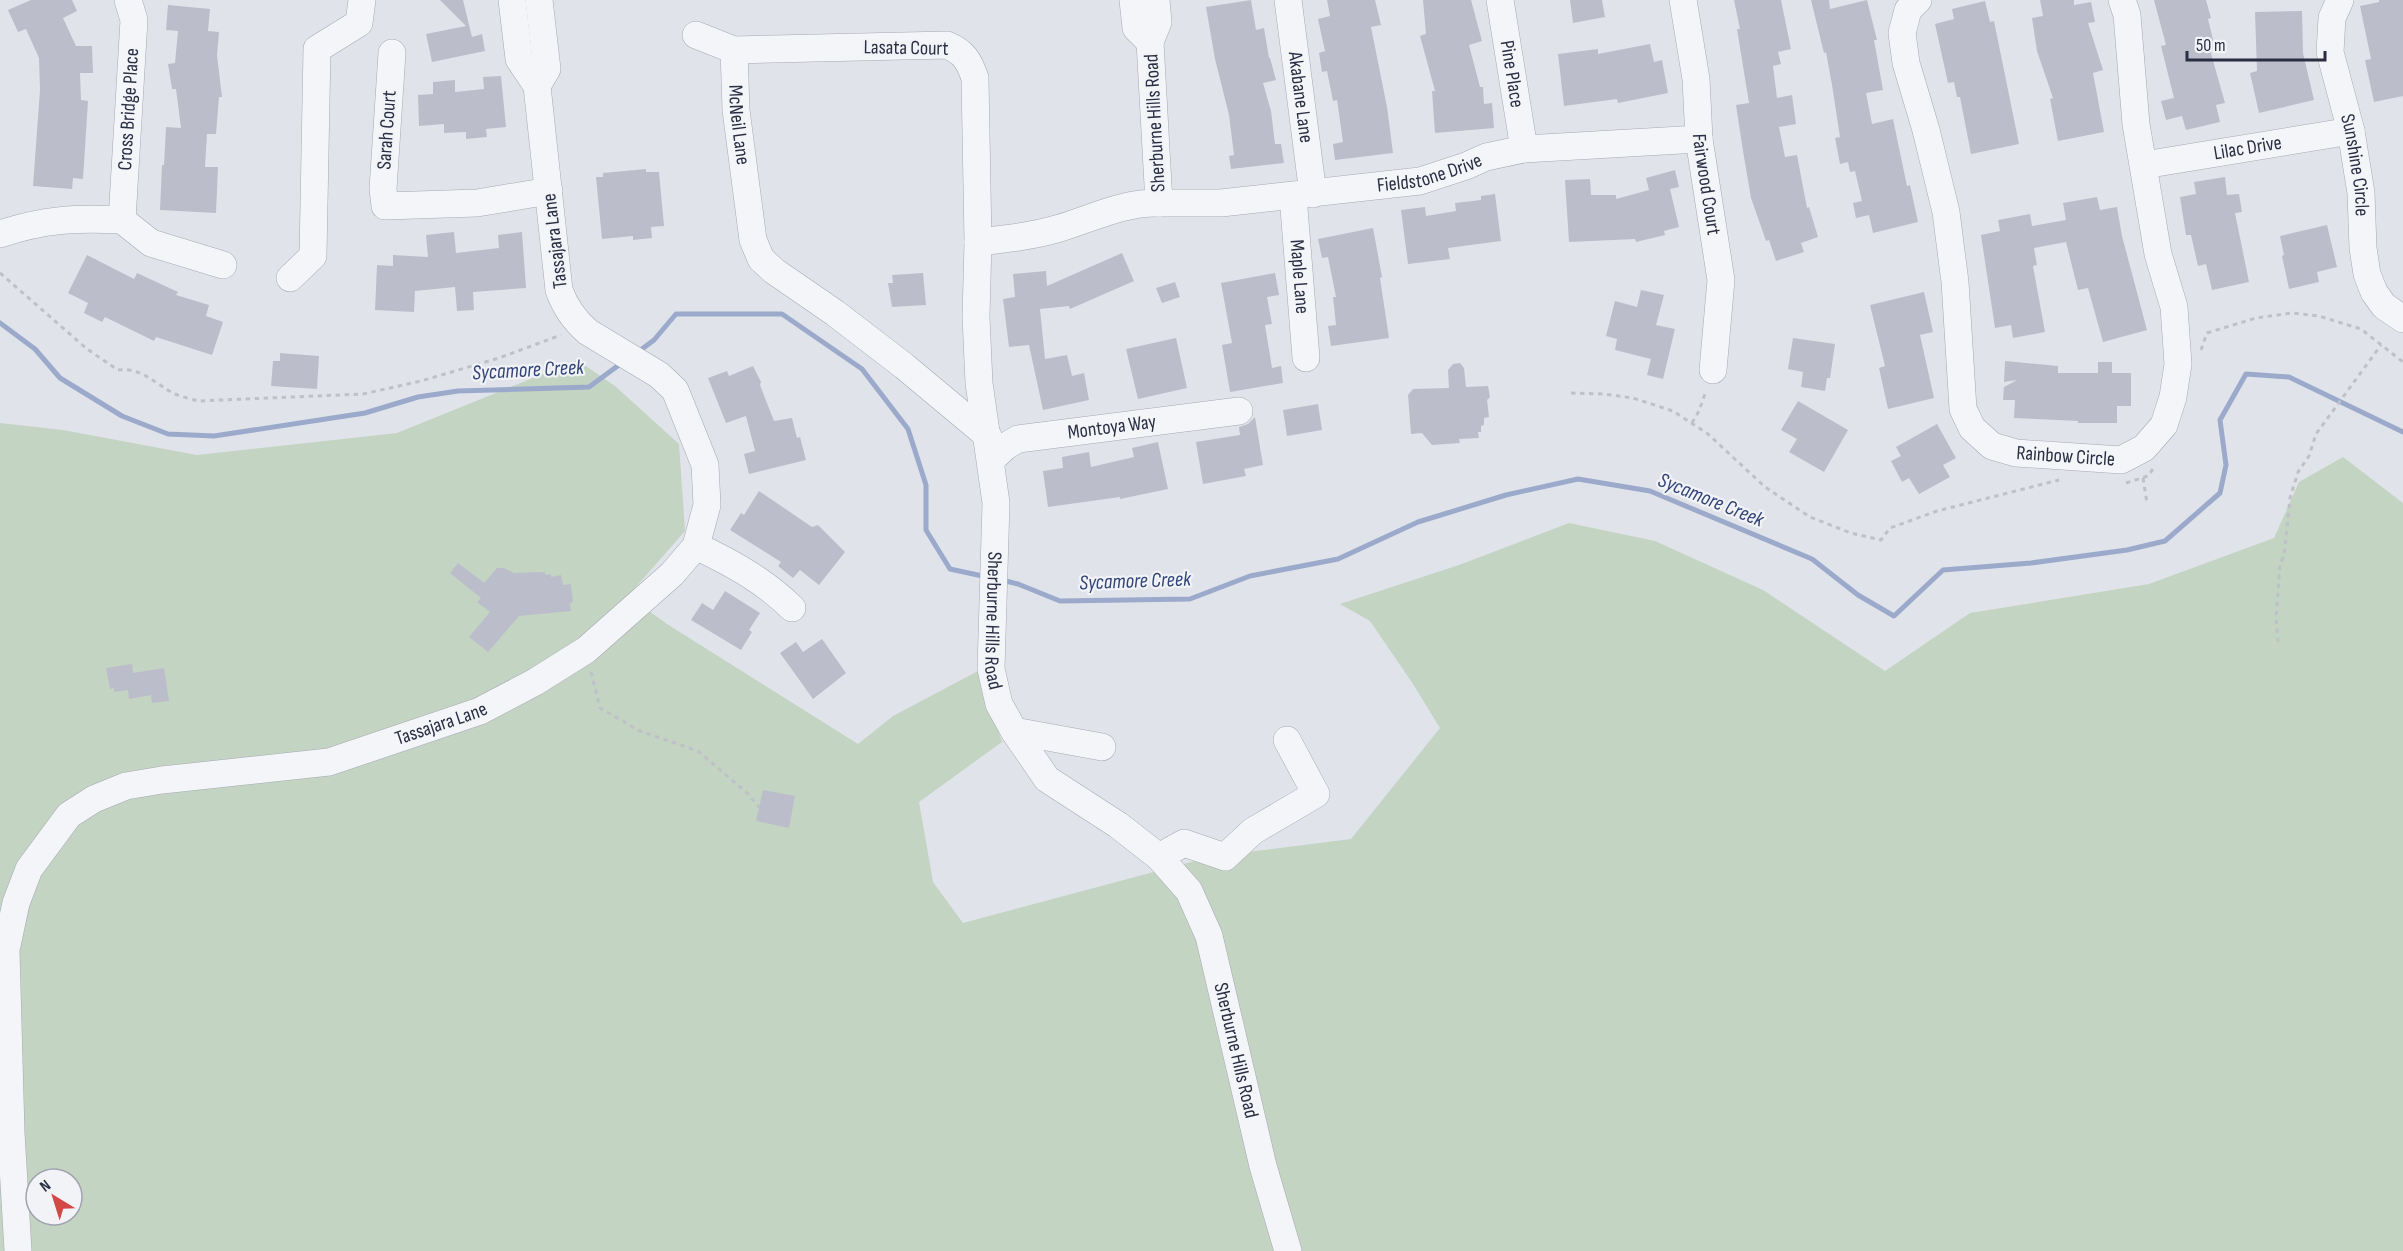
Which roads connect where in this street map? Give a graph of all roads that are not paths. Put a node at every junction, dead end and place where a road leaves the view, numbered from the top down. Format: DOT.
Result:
graph roads {
  1 [pos="128,0"];
  2 [pos="362,0"];
  3 [pos="512,0"];
  4 [pos="539,0"];
  5 [pos="1133,0"];
  6 [pos="1156,0"];
  7 [pos="1288,0"];
  8 [pos="1500,0"];
  9 [pos="1683,0"];
  10 [pos="2121,0"];
  11 [pos="2340,0"];
  12 [pos="1913,2"];
  13 [pos="696,35"];
  14 [pos="1150,42"];
  15 [pos="734,50"];
  16 [pos="392,53"];
  17 [pos="537,86"];
  18 [pos="2352,131"];
  19 [pos="1699,139"];
  20 [pos="1524,149"];
  21 [pos="2144,165"];
  22 [pos="549,191"];
  23 [pos="1303,195"];
  24 [pos="1159,203"];
  25 [pos="122,220"];
  26 [pos="0,234"];
  27 [pos="978,242"];
  28 [pos="223,265"];
  29 [pos="290,278"];
  30 [pos="2403,319"];
  31 [pos="1306,358"];
  32 [pos="1713,370"];
  33 [pos="1239,411"];
  34 [pos="990,448"];
  35 [pos="696,546"];
  36 [pos="792,608"];
  37 [pos="1014,731"];
  38 [pos="1287,740"];
  39 [pos="1102,747"];
  40 [pos="1159,857"];
  41 [pos="4,1000"];
  42 [pos="18,1251"];
  43 [pos="1288,1251"];
  1 -- 25 [label="street, Cross Bridge Place"];
  2 -- 29 [label="street"];
  3 -- 17 [label="street, Tassajara Lane"];
  4 -- 17 [label="street, Tassajara Lane"];
  5 -- 14 [label="street, Sherburne Hills Road"];
  6 -- 14 [label="street, Sherburne Hills Road"];
  7 -- 23 [label="street, Akabane Lane"];
  8 -- 20 [label="street, Pine Place"];
  9 -- 19 [label="street, Fairwood Court"];
  10 -- 21 [label="street, Rainbow Circle"];
  11 -- 18 [label="street, Sunshine Circle"];
  12 -- 21 [label="street, Rainbow Circle"];
  13 -- 15 [label="street, Lasata Court"];
  14 -- 24 [label="street, Sherburne Hills Road"];
  15 -- 27 [label="street, Lasata Court"];
  15 -- 34 [label="street, McNeil Lane"];
  16 -- 22 [label="street, Sarah Court"];
  17 -- 22 [label="street, Tassajara Lane"];
  18 -- 21 [label="street, Lilac Drive"];
  18 -- 30 [label="street, Sunshine Circle"];
  19 -- 20 [label="street, Fieldstone Drive"];
  19 -- 32 [label="street, Fairwood Court"];
  20 -- 23 [label="street, Fieldstone Drive"];
  22 -- 35 [label="street, Tassajara Lane"];
  23 -- 24 [label="street, Fieldstone Drive"];
  23 -- 31 [label="street, Maple Lane"];
  24 -- 27 [label="street, Sherburne Hills Road"];
  25 -- 26 [label="street"];
  25 -- 28 [label="street"];
  27 -- 34 [label="street, Sherburne Hills Road"];
  33 -- 34 [label="street, Montoya Way"];
  34 -- 37 [label="street, Sherburne Hills Road"];
  35 -- 36 [label="street"];
  35 -- 41 [label="street, Tassajara Lane"];
  37 -- 39 [label="street"];
  37 -- 40 [label="street, Sherburne Hills Road"];
  38 -- 40 [label="street"];
  40 -- 43 [label="street, Sherburne Hills Road"];
  41 -- 42 [label="street, Tassajara Lane"];
}
